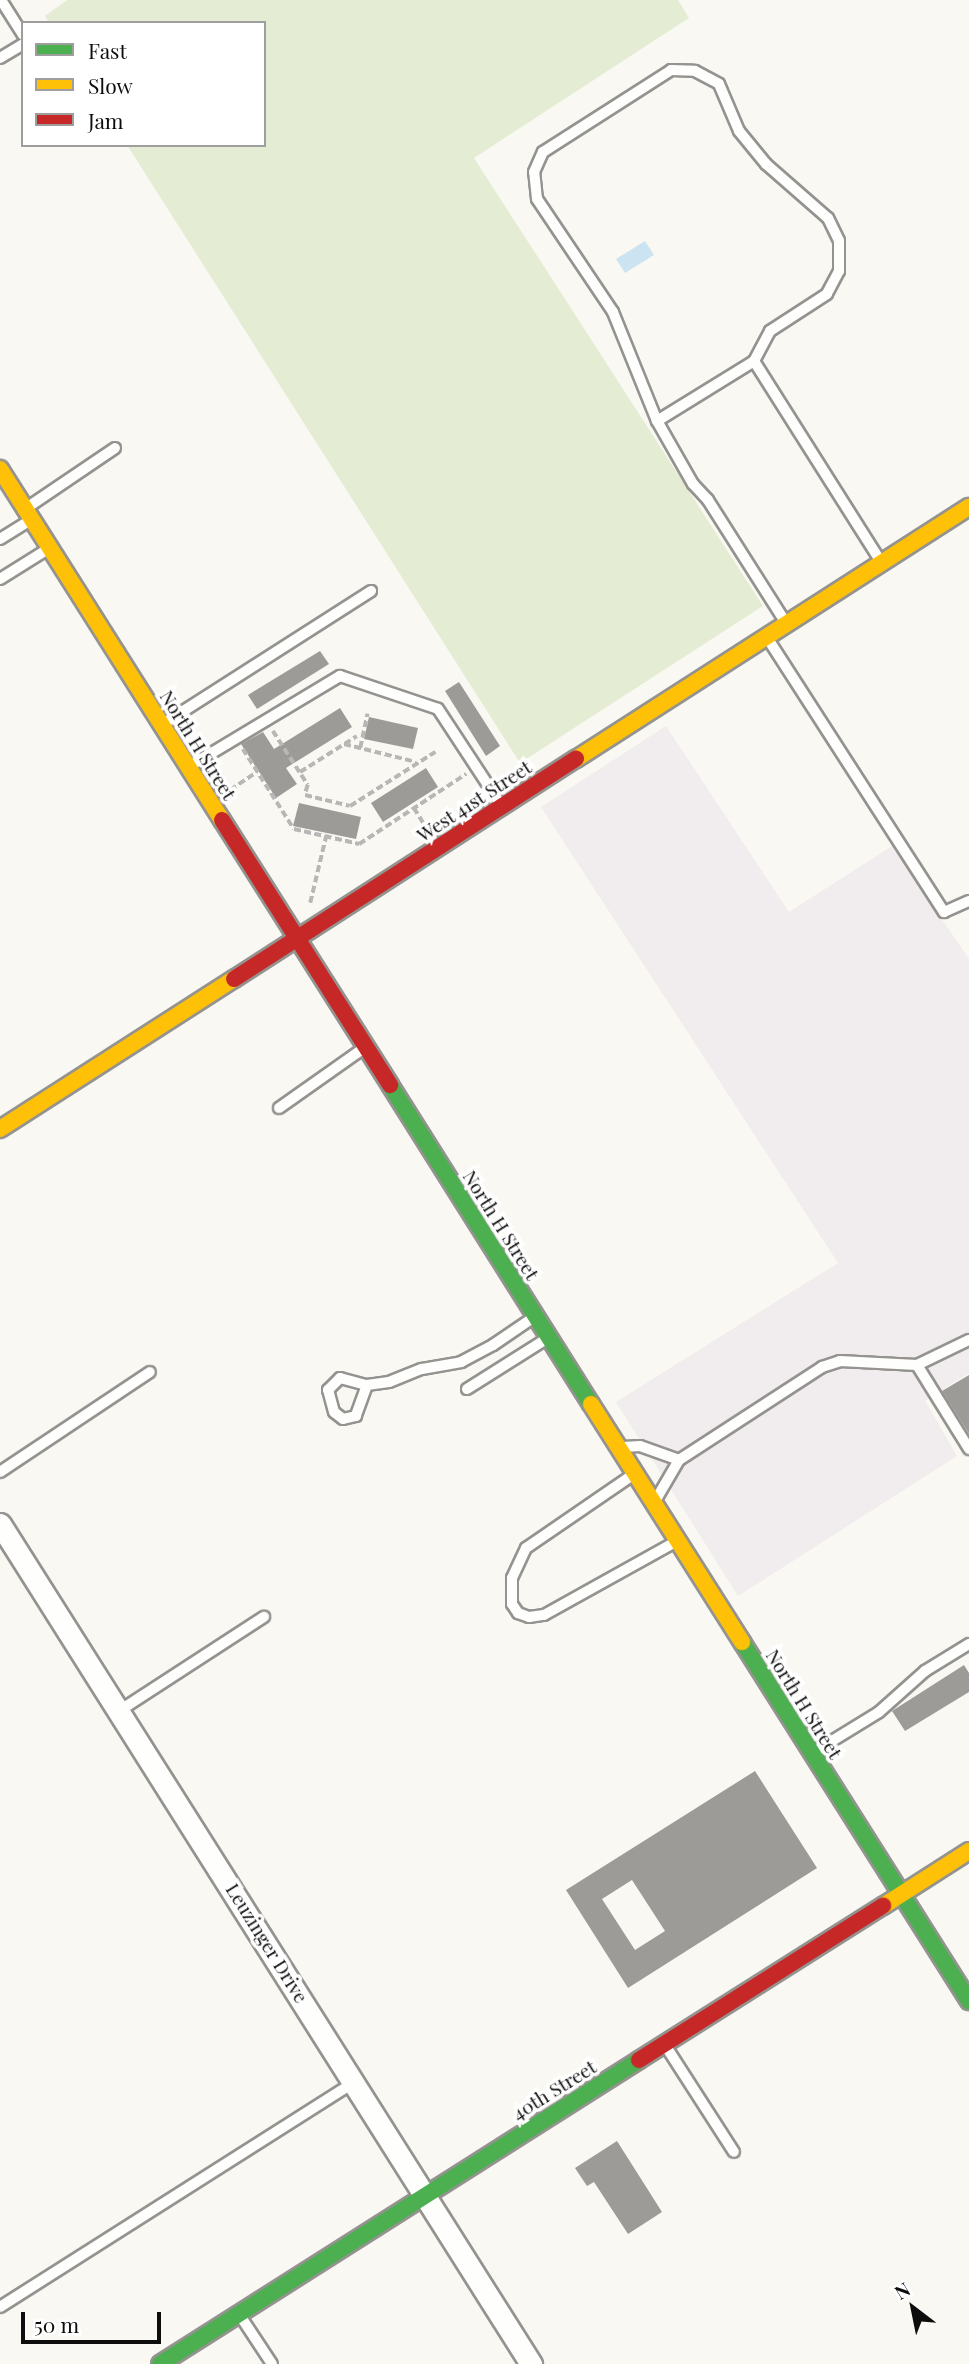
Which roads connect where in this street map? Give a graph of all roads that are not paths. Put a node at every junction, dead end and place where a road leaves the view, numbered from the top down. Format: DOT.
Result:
graph roads {
  1 [pos="1,0"];
  2 [pos="21,32"];
  3 [pos="21,45"];
  4 [pos="0,58"];
  5 [pos="754,361"];
  6 [pos="657,421"];
  7 [pos="114,448"];
  8 [pos="0,469"];
  9 [pos="969,507"];
  10 [pos="28,514"];
  11 [pos="0,539"];
  12 [pos="50,548"];
  13 [pos="881,562"];
  14 [pos="2,573"];
  15 [pos="371,591"];
  16 [pos="786,623"];
  17 [pos="767,637"];
  18 [pos="161,725"];
  19 [pos="188,768"];
  20 [pos="503,808"];
  21 [pos="969,901"];
  22 [pos="295,940"];
  23 [pos="364,1048"];
  24 [pos="279,1108"];
  25 [pos="0,1129"];
  26 [pos="534,1317"];
  27 [pos="548,1338"];
  28 [pos="969,1340"];
  29 [pos="917,1365"];
  30 [pos="150,1372"];
  31 [pos="367,1385"];
  32 [pos="467,1389"];
  33 [pos="617,1447"];
  34 [pos="969,1449"];
  35 [pos="679,1460"];
  36 [pos="0,1472"];
  37 [pos="634,1474"];
  38 [pos="653,1504"];
  39 [pos="0,1524"];
  40 [pos="676,1541"];
  41 [pos="264,1617"];
  42 [pos="969,1644"];
  43 [pos="119,1711"];
  44 [pos="811,1754"];
  45 [pos="969,1851"];
  46 [pos="900,1894"];
  47 [pos="969,2001"];
  48 [pos="665,2045"];
  49 [pos="355,2082"];
  50 [pos="734,2152"];
  51 [pos="427,2196"];
  52 [pos="0,2307"];
  53 [pos="240,2314"];
  54 [pos="160,2364"];
  55 [pos="272,2364"];
  56 [pos="531,2364"];
  1 -- 2 [label="lane"];
  3 -- 4 [label="lane"];
  5 -- 6 [label="lane"];
  5 -- 6 [label="lane"];
  5 -- 13 [label="lane"];
  6 -- 16 [label="lane"];
  7 -- 10 [label="lane"];
  8 -- 10 [label="street, North H Street"];
  9 -- 13 [label="street, West 41st Street"];
  10 -- 11 [label="lane"];
  10 -- 12 [label="street, North H Street"];
  12 -- 14 [label="lane"];
  12 -- 18 [label="street, North H Street"];
  13 -- 16 [label="street, West 41st Street"];
  15 -- 18 [label="lane"];
  16 -- 17 [label="street, West 41st Street"];
  17 -- 20 [label="street, West 41st Street"];
  17 -- 21 [label="lane"];
  18 -- 19 [label="street, North H Street"];
  19 -- 20 [label="lane"];
  19 -- 22 [label="street, North H Street"];
  20 -- 22 [label="street, West 41st Street"];
  22 -- 23 [label="street, North H Street"];
  22 -- 25 [label="street, West 41st Street"];
  23 -- 24 [label="lane"];
  23 -- 26 [label="street, North H Street"];
  26 -- 27 [label="street, North H Street"];
  26 -- 31 [label="lane"];
  27 -- 32 [label="lane"];
  27 -- 33 [label="street, North H Street"];
  28 -- 29 [label="lane"];
  29 -- 34 [label="lane"];
  29 -- 35 [label="lane"];
  30 -- 36 [label="lane"];
  33 -- 35 [label="lane"];
  33 -- 37 [label="street, North H Street"];
  35 -- 38 [label="lane"];
  37 -- 38 [label="street, North H Street"];
  37 -- 40 [label="lane"];
  38 -- 40 [label="street, North H Street"];
  39 -- 43 [label="street, Leuzinger Drive"];
  40 -- 44 [label="street, North H Street"];
  41 -- 43 [label="lane"];
  42 -- 44 [label="lane"];
  43 -- 49 [label="street, Leuzinger Drive"];
  44 -- 46 [label="street, North H Street"];
  45 -- 46 [label="street, 40th Street"];
  46 -- 47 [label="street, North H Street"];
  46 -- 48 [label="street, 40th Street"];
  48 -- 50 [label="lane"];
  48 -- 51 [label="street, 40th Street"];
  49 -- 51 [label="street, Leuzinger Drive"];
  49 -- 52 [label="lane"];
  51 -- 53 [label="street, 40th Street"];
  51 -- 56 [label="street, Leuzinger Drive"];
  53 -- 54 [label="street, 40th Street"];
  53 -- 55 [label="lane"];
}
